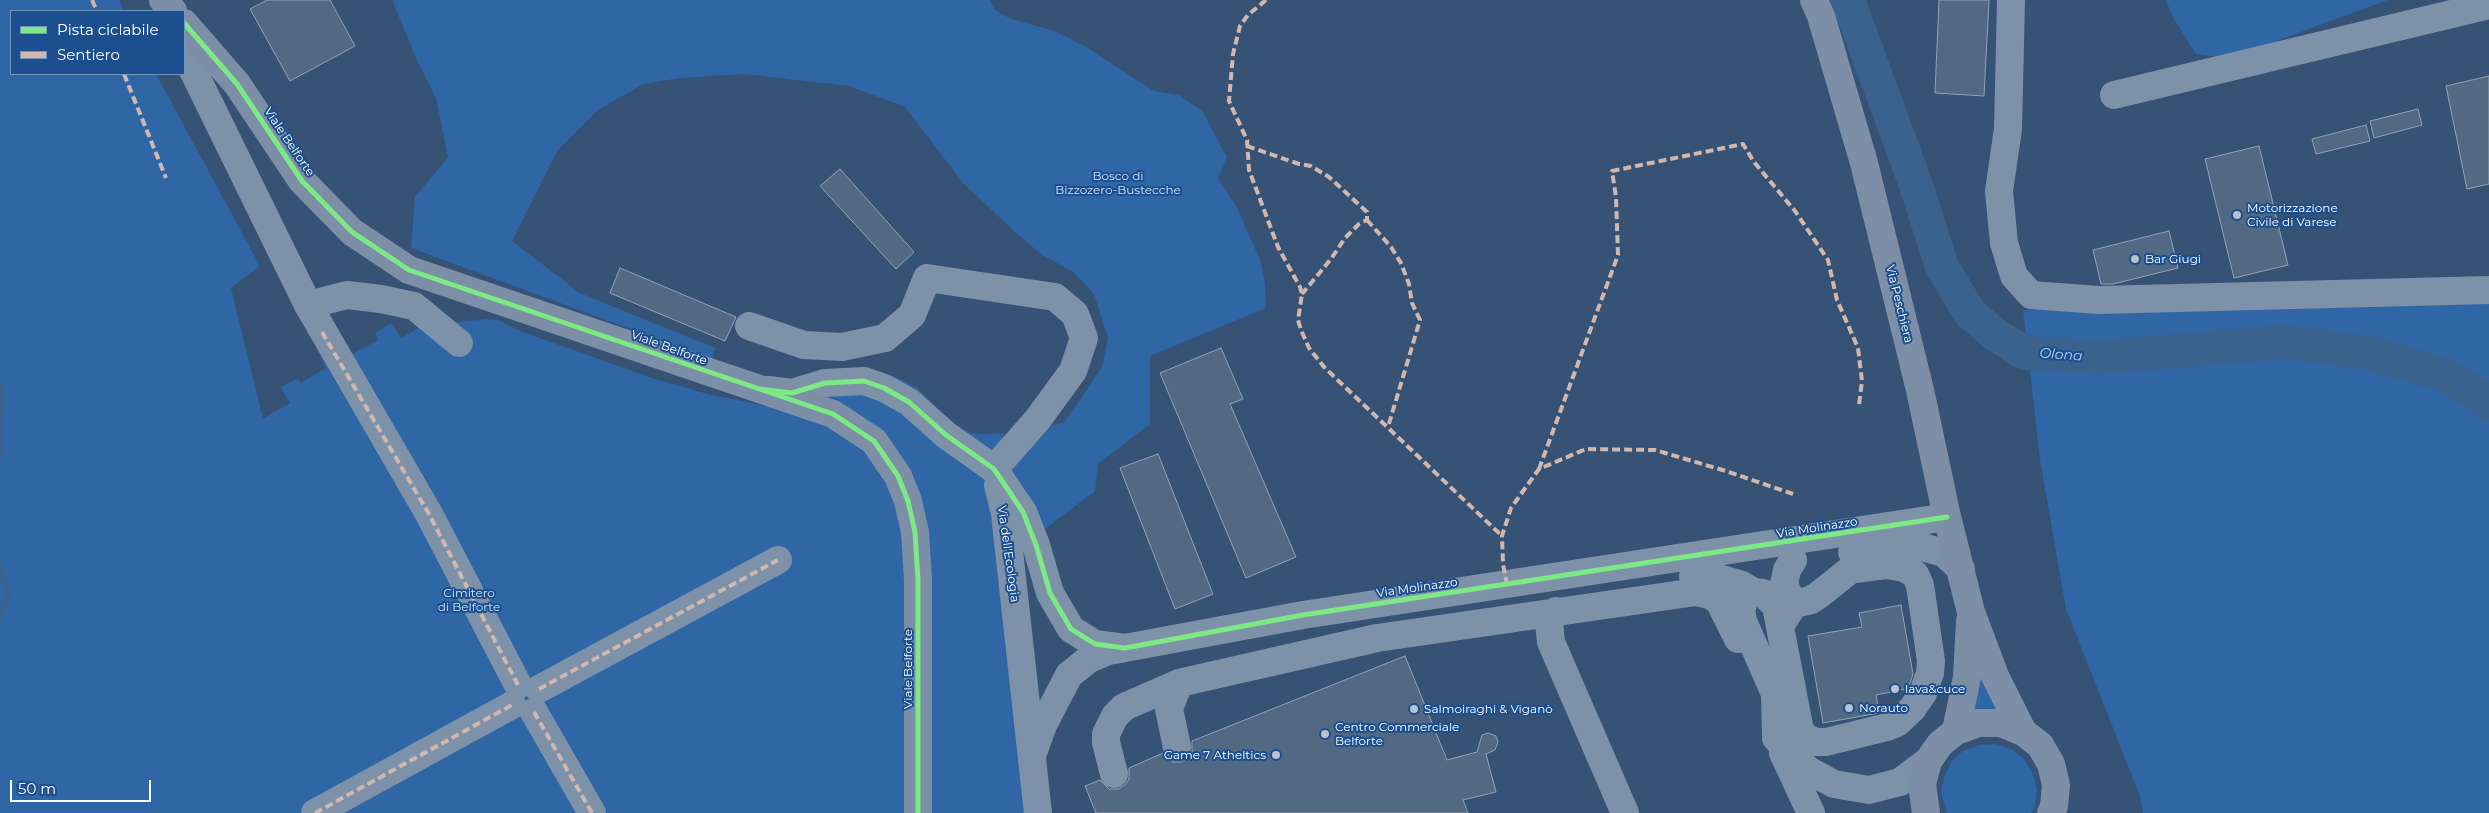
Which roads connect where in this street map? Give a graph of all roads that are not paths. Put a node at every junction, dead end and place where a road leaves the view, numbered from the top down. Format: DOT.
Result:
graph roads {
  1 [pos="164,0"];
  2 [pos="1814,0"];
  3 [pos="2011,0"];
  4 [pos="2489,5"];
  5 [pos="172,10"];
  6 [pos="185,24"];
  7 [pos="185,54"];
  8 [pos="2114,95"];
  9 [pos="2489,290"];
  10 [pos="308,305"];
  11 [pos="749,326"];
  12 [pos="459,343"];
  13 [pos="759,389"];
  14 [pos="994,469"];
  15 [pos="1947,517"];
  16 [pos="1874,529"];
  17 [pos="778,560"];
  18 [pos="1793,560"];
  19 [pos="1952,561"];
  20 [pos="1694,576"];
  21 [pos="1498,587"];
  22 [pos="1754,592"];
  23 [pos="1798,602"];
  24 [pos="1971,612"];
  25 [pos="1503,619"];
  26 [pos="1552,622"];
  27 [pos="1780,626"];
  28 [pos="1125,648"];
  29 [pos="1179,683"];
  30 [pos="526,698"];
  31 [pos="1956,731"];
  32 [pos="2023,732"];
  33 [pos="1776,738"];
  34 [pos="1178,747"];
  35 [pos="1033,754"];
  36 [pos="1928,761"];
  37 [pos="1114,774"];
  38 [pos="316,813"];
  39 [pos="592,813"];
  40 [pos="918,813"];
  41 [pos="1038,813"];
  42 [pos="1625,813"];
  43 [pos="1810,813"];
  44 [pos="1926,813"];
  45 [pos="2051,813"];
  1 -- 5 [label="main road"];
  2 -- 15 [label="main road, Via Peschiera"];
  3 -- 9 [label="street"];
  4 -- 8 [label="street"];
  6 -- 13 [label="main road, Viale Belforte"];
  7 -- 10 [label="street"];
  10 -- 12 [label="street"];
  10 -- 30 [label="street"];
  11 -- 14 [label="street"];
  13 -- 14 [label="street"];
  13 -- 40 [label="main road, Viale Belforte"];
  14 -- 28 [label="street, Via Molinazzo"];
  14 -- 35 [label="street, Via dell'Ecologia"];
  15 -- 16 [label="street, Via Molinazzo"];
  15 -- 19 [label="main road, Via Peschiera"];
  16 -- 19 [label="street, Via Molinazzo"];
  16 -- 21 [label="street, Via Molinazzo"];
  17 -- 30 [label="street"];
  18 -- 19 [label="street"];
  18 -- 20 [label="street"];
  18 -- 23 [label="street"];
  19 -- 24 [label="main road, Via Peschiera"];
  20 -- 22 [label="street"];
  20 -- 25 [label="street"];
  21 -- 25 [label="street"];
  21 -- 28 [label="street, Via Molinazzo"];
  22 -- 27 [label="street"];
  22 -- 33 [label="street"];
  23 -- 27 [label="street"];
  23 -- 27 [label="street"];
  24 -- 31 [label="main road, Via Peschiera"];
  24 -- 32 [label="main road, Via Peschiera"];
  25 -- 26 [label="street"];
  25 -- 29 [label="street"];
  26 -- 33 [label="street"];
  26 -- 42 [label="street"];
  28 -- 35 [label="street"];
  29 -- 34 [label="street"];
  29 -- 37 [label="street"];
  30 -- 38 [label="street"];
  30 -- 39 [label="street"];
  31 -- 32 [label="main road, Via Peschiera"];
  31 -- 36 [label="main road, Via Peschiera"];
  32 -- 45 [label="main road, Via Peschiera"];
  33 -- 36 [label="street"];
  33 -- 43 [label="street"];
  35 -- 41 [label="street, Via dell'Ecologia"];
  36 -- 44 [label="main road, Via Peschiera"];
}
